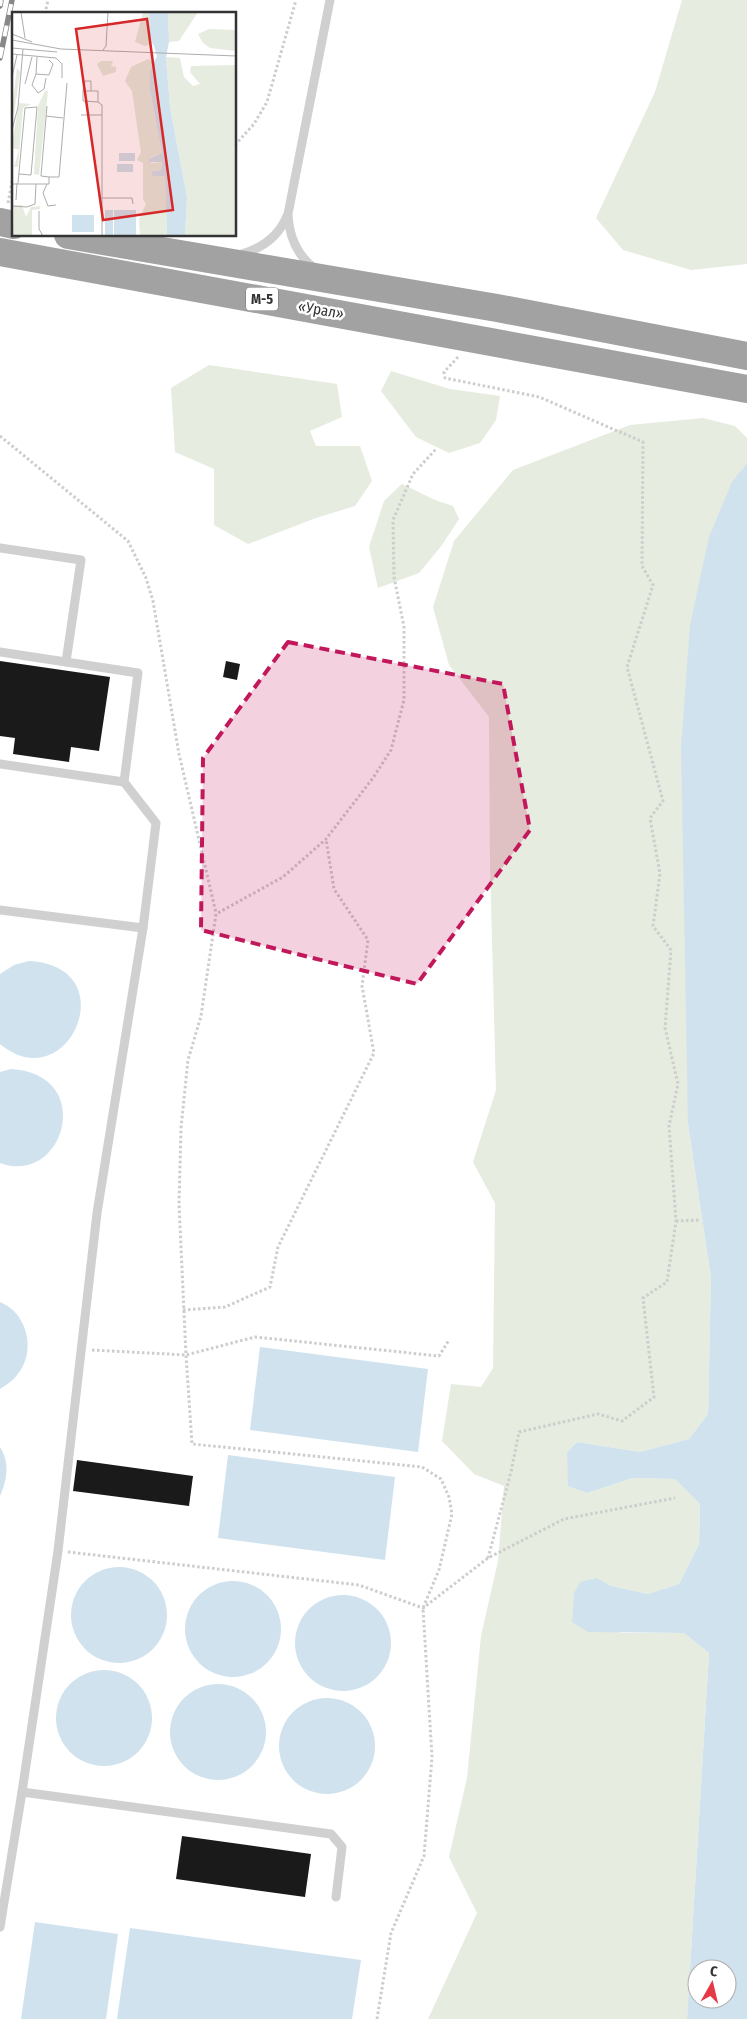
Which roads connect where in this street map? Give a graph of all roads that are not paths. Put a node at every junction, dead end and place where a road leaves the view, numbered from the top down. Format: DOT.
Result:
graph roads {
  1 [pos="330,0"];
  2 [pos="288,214"];
  3 [pos="74,236"];
  4 [pos="0,252"];
  5 [pos="213,260"];
  6 [pos="341,282"];
  7 [pos="747,356"];
  8 [pos="747,389"];
  9 [pos="0,548"];
  10 [pos="0,652"];
  11 [pos="66,662"];
  12 [pos="0,764"];
  13 [pos="124,782"];
  14 [pos="0,910"];
  15 [pos="143,928"];
  16 [pos="22,1792"];
  17 [pos="336,1897"];
  18 [pos="0,1927"];
  1 -- 2 [label="lane"];
  2 -- 5 [label="lane"];
  2 -- 6 [label="lane"];
  3 -- 5 [label="highway, «Урал» / М-5"];
  4 -- 8 [label="highway, «Урал» / М-5"];
  5 -- 6 [label="highway, «Урал» / М-5"];
  6 -- 7 [label="highway, «Урал» / М-5"];
  9 -- 11 [label="lane"];
  10 -- 11 [label="lane"];
  11 -- 13 [label="lane"];
  12 -- 13 [label="lane"];
  13 -- 15 [label="lane"];
  14 -- 15 [label="lane"];
  15 -- 16 [label="lane"];
  16 -- 17 [label="lane"];
  16 -- 18 [label="lane"];
}
